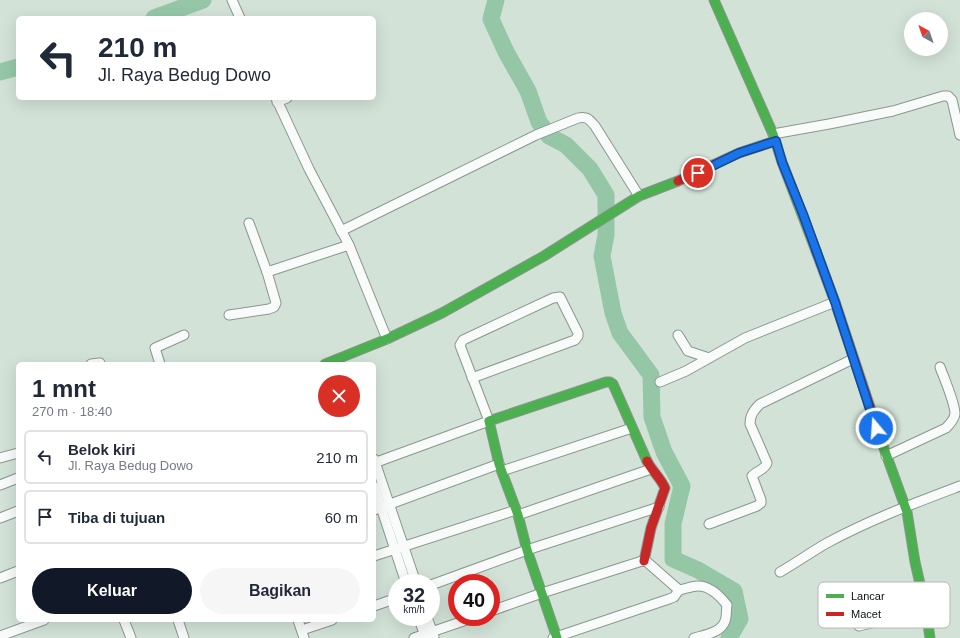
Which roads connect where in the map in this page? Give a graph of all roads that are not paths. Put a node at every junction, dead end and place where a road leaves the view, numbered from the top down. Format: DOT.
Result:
graph roads {
  1 [pos="232,0"];
  2 [pos="714,0"];
  3 [pos="239,16"];
  4 [pos="277,100"];
  5 [pos="960,135"];
  6 [pos="774,138"];
  7 [pos="639,196"];
  8 [pos="249,222"];
  9 [pos="341,231"];
  10 [pos="349,245"];
  11 [pos="267,272"];
  12 [pos="835,302"];
  13 [pos="229,315"];
  14 [pos="184,335"];
  15 [pos="678,335"];
  16 [pos="387,339"];
  17 [pos="709,358"];
  18 [pos="853,359"];
  19 [pos="159,362"];
  20 [pos="336,362"];
  21 [pos="940,367"];
  22 [pos="472,378"];
  23 [pos="660,382"];
  24 [pos="957,411"];
  25 [pos="489,421"];
  26 [pos="632,428"];
  27 [pos="16,454"];
  28 [pos="886,456"];
  29 [pos="0,458"];
  30 [pos="376,460"];
  31 [pos="501,467"];
  32 [pos="651,469"];
  33 [pos="376,472"];
  34 [pos="16,479"];
  35 [pos="0,485"];
  36 [pos="960,486"];
  37 [pos="376,491"];
  38 [pos="382,507"];
  39 [pos="659,507"];
  40 [pos="905,507"];
  41 [pos="16,513"];
  42 [pos="517,513"];
  43 [pos="0,518"];
  44 [pos="709,524"];
  45 [pos="399,548"];
  46 [pos="527,550"];
  47 [pos="376,555"];
  48 [pos="644,561"];
  49 [pos="16,572"];
  50 [pos="780,572"];
  51 [pos="404,574"];
  52 [pos="412,574"];
  53 [pos="0,578"];
  54 [pos="440,582"];
  55 [pos="920,582"];
  56 [pos="679,590"];
  57 [pos="542,593"];
  58 [pos="388,601"];
  59 [pos="376,605"];
  60 [pos="500,608"];
  61 [pos="38,622"];
  62 [pos="125,622"];
  63 [pos="179,622"];
  64 [pos="299,622"];
  65 [pos="328,622"];
  66 [pos="423,626"];
  67 [pos="428,626"];
  68 [pos="453,626"];
  69 [pos="929,628"];
  70 [pos="303,634"];
  71 [pos="0,636"];
  72 [pos="429,636"];
  73 [pos="131,638"];
  74 [pos="184,638"];
  75 [pos="414,638"];
  76 [pos="555,638"];
  77 [pos="694,638"];
  78 [pos="930,638"];
  1 -- 3 [label="street"];
  2 -- 6 [label="street"];
  4 -- 9 [label="street"];
  5 -- 6 [label="street"];
  6 -- 7 [label="street"];
  6 -- 12 [label="street"];
  7 -- 9 [label="street"];
  7 -- 16 [label="street"];
  8 -- 11 [label="street"];
  9 -- 10 [label="street"];
  10 -- 11 [label="street"];
  10 -- 16 [label="street"];
  11 -- 13 [label="street"];
  12 -- 17 [label="street"];
  12 -- 18 [label="street"];
  14 -- 19 [label="street"];
  15 -- 17 [label="street"];
  16 -- 20 [label="street"];
  17 -- 23 [label="street"];
  18 -- 28 [label="street"];
  18 -- 44 [label="street"];
  21 -- 24 [label="street"];
  22 -- 22 [label="street"];
  22 -- 25 [label="street"];
  24 -- 28 [label="street"];
  25 -- 26 [label="street"];
  25 -- 30 [label="street"];
  25 -- 31 [label="street"];
  26 -- 31 [label="street"];
  26 -- 32 [label="street"];
  27 -- 29 [label="street"];
  28 -- 40 [label="street"];
  31 -- 38 [label="street"];
  31 -- 42 [label="street"];
  32 -- 39 [label="street"];
  32 -- 42 [label="street"];
  33 -- 38 [label="street"];
  34 -- 35 [label="street"];
  36 -- 40 [label="street"];
  37 -- 38 [label="street"];
  38 -- 45 [label="street"];
  39 -- 46 [label="street"];
  39 -- 48 [label="street"];
  40 -- 50 [label="street"];
  40 -- 55 [label="street"];
  41 -- 43 [label="street"];
  42 -- 45 [label="street"];
  42 -- 46 [label="street"];
  45 -- 47 [label="street"];
  45 -- 51 [label="street"];
  45 -- 52 [label="street"];
  46 -- 54 [label="street"];
  46 -- 57 [label="street"];
  48 -- 56 [label="street"];
  48 -- 57 [label="street"];
  49 -- 53 [label="street"];
  56 -- 76 [label="street"];
  56 -- 77 [label="street"];
  57 -- 60 [label="street"];
  57 -- 76 [label="street"];
  58 -- 59 [label="street"];
  61 -- 71 [label="street"];
  62 -- 73 [label="street"];
  63 -- 74 [label="street"];
  64 -- 70 [label="street"];
  65 -- 70 [label="street"];
  66 -- 72 [label="street"];
  67 -- 72 [label="street"];
  68 -- 72 [label="street"];
  69 -- 78 [label="street"];
  72 -- 75 [label="street"];
}
